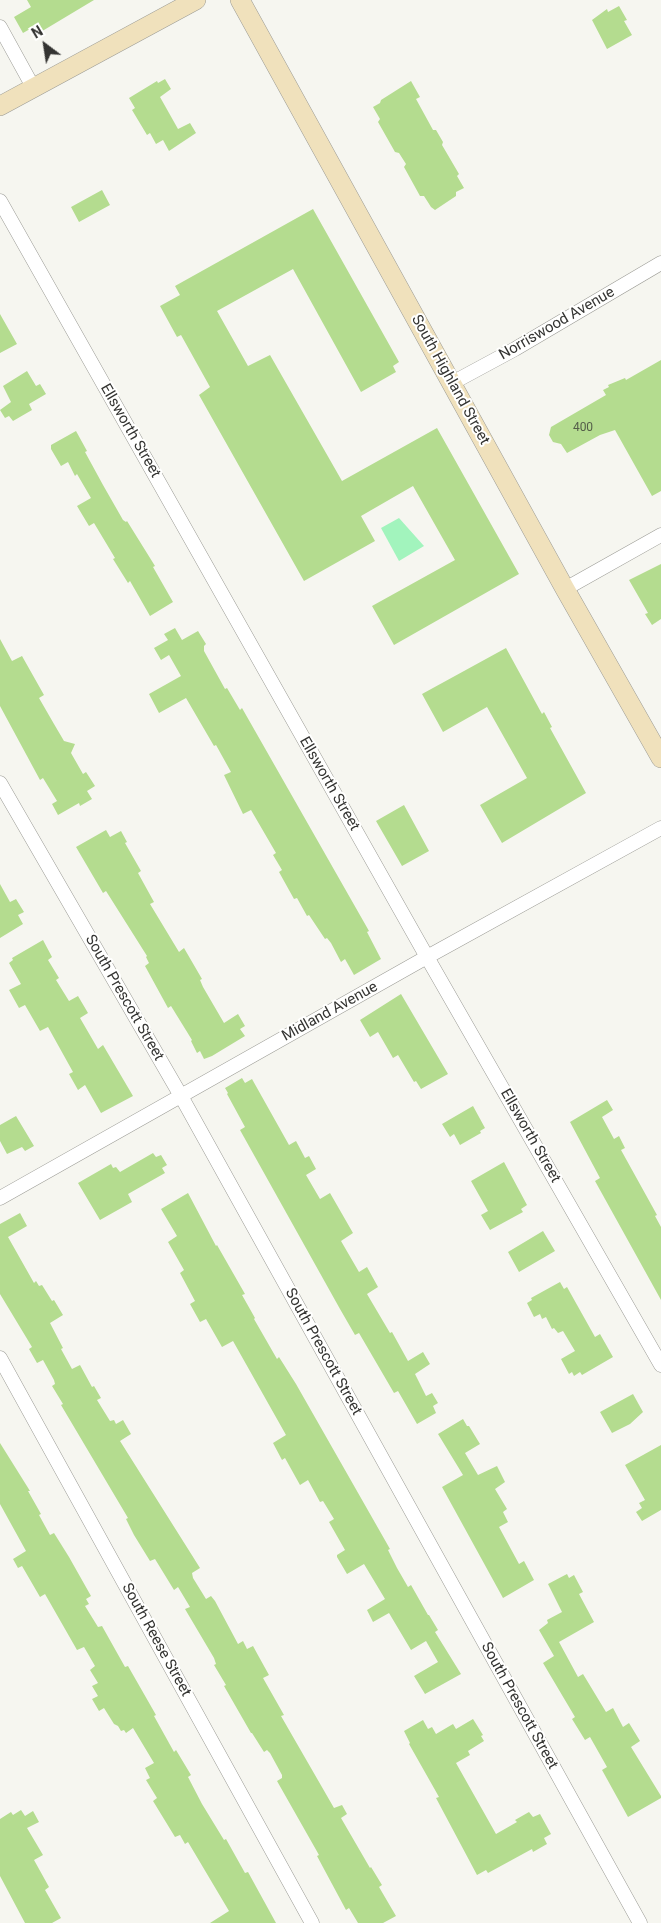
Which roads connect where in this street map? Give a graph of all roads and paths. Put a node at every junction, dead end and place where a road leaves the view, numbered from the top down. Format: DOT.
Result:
graph roads {
  1 [pos="196,0"];
  2 [pos="240,0"];
  3 [pos="0,27"];
  4 [pos="33,87"];
  5 [pos="0,106"];
  6 [pos="0,201"];
  7 [pos="661,263"];
  8 [pos="452,383"];
  9 [pos="661,535"];
  10 [pos="565,588"];
  11 [pos="661,758"];
  12 [pos="0,783"];
  13 [pos="661,828"];
  14 [pos="427,957"];
  15 [pos="181,1096"];
  16 [pos="0,1198"];
  17 [pos="0,1358"];
  18 [pos="661,1365"];
  19 [pos="312,1923"];
  20 [pos="640,1923"];
  1 -- 4 [label="main road"];
  2 -- 8 [label="main road, South Highland Street"];
  3 -- 4 [label="street"];
  4 -- 5 [label="main road"];
  6 -- 14 [label="street, Ellsworth Street"];
  7 -- 8 [label="street, Norriswood Avenue"];
  8 -- 10 [label="main road, South Highland Street"];
  9 -- 10 [label="street"];
  10 -- 11 [label="main road, South Highland Street"];
  12 -- 15 [label="street, South Prescott Street"];
  13 -- 14 [label="street, Midland Avenue"];
  14 -- 15 [label="street, Midland Avenue"];
  14 -- 18 [label="street, Ellsworth Street"];
  15 -- 16 [label="street, Midland Avenue"];
  15 -- 20 [label="street, South Prescott Street"];
  17 -- 19 [label="street, South Reese Street"];
}
